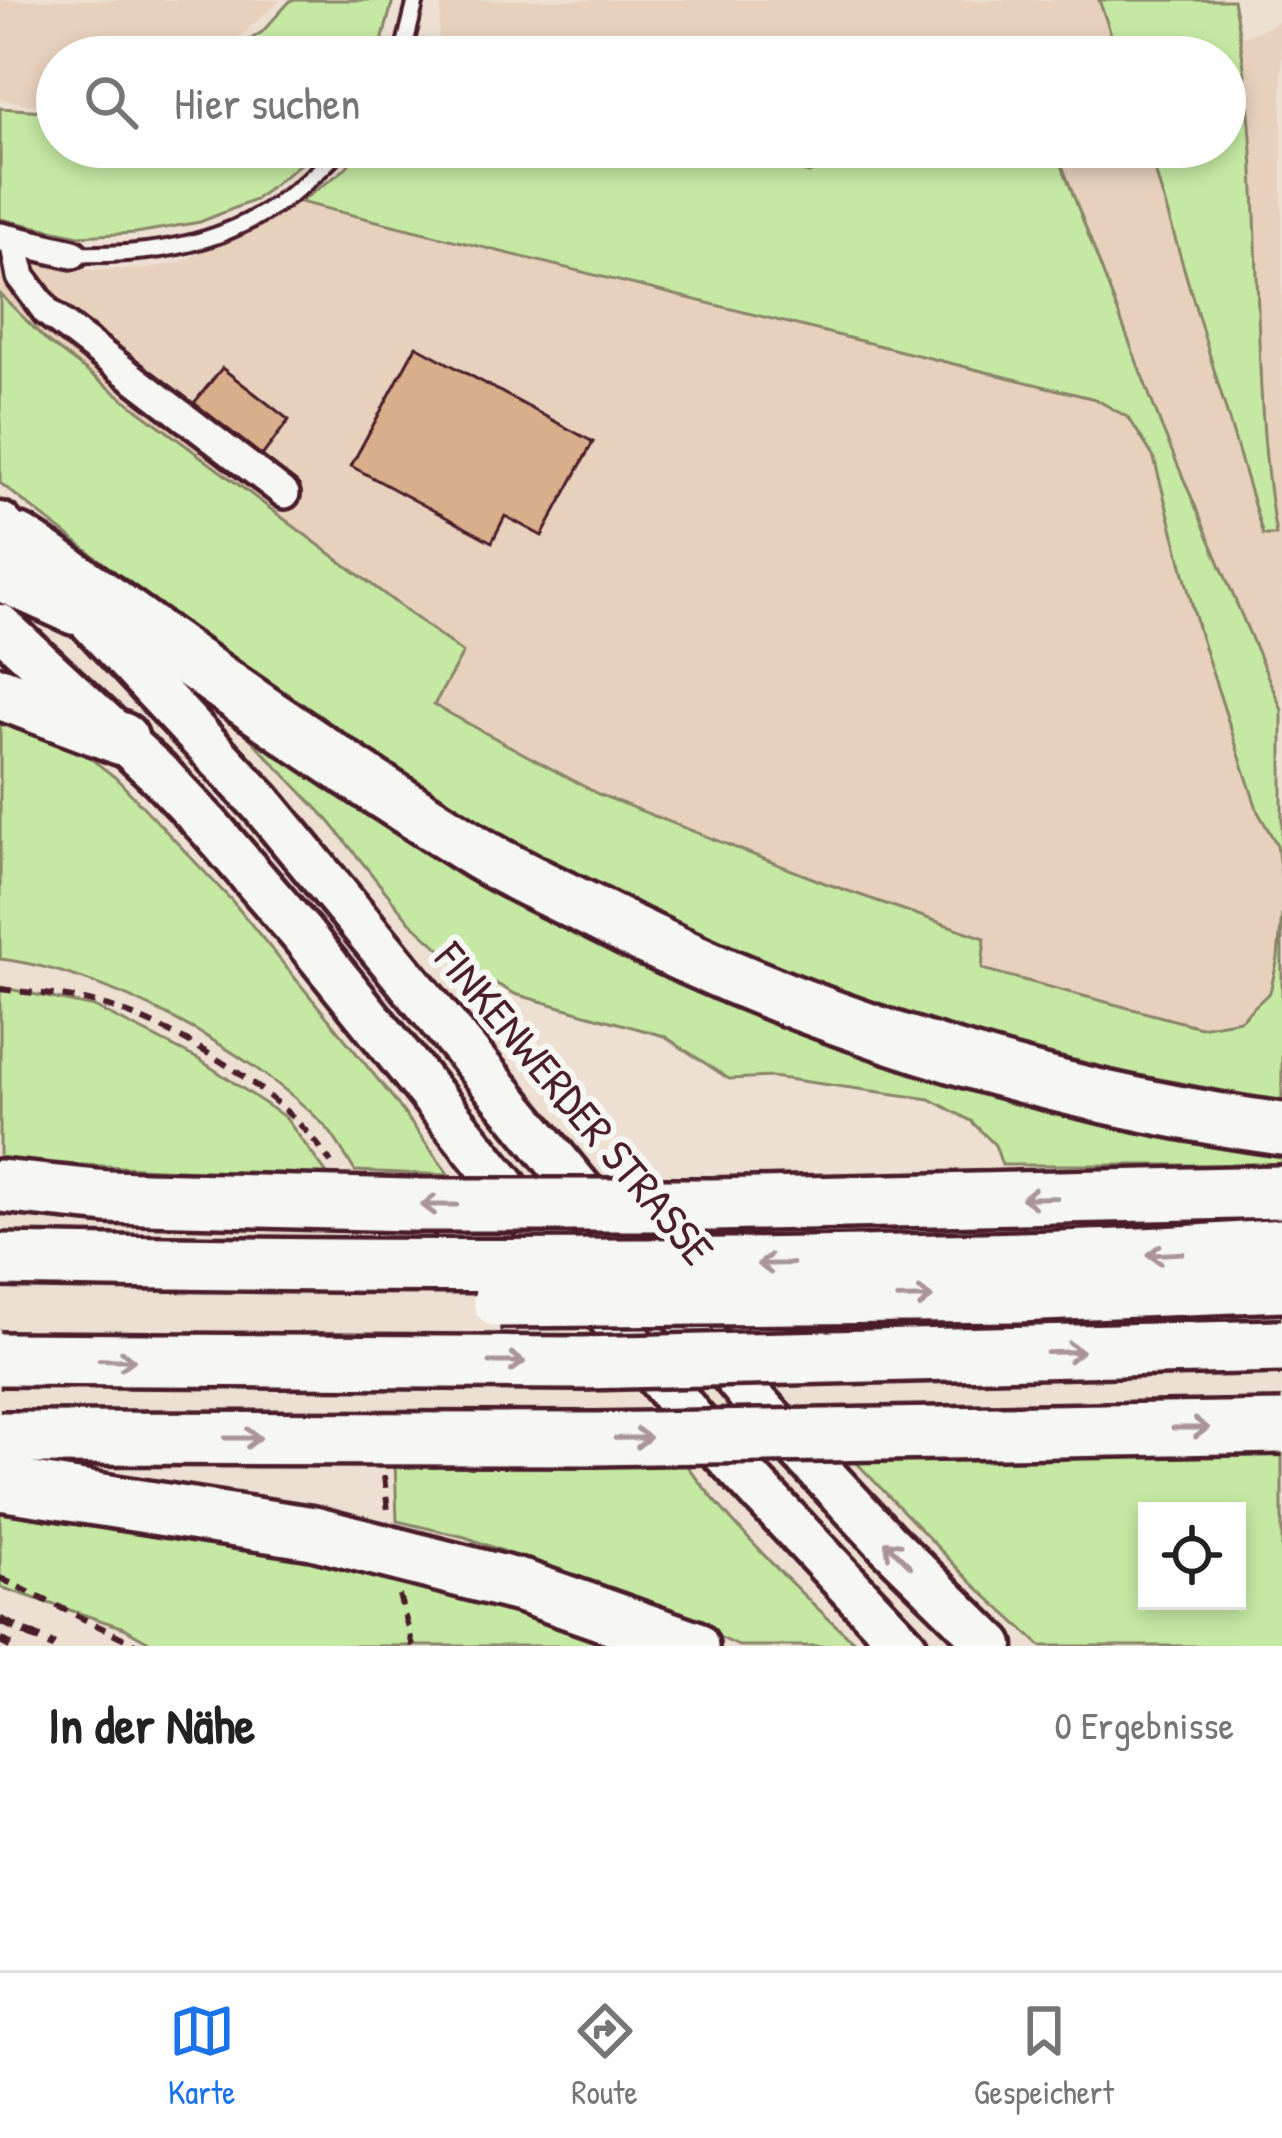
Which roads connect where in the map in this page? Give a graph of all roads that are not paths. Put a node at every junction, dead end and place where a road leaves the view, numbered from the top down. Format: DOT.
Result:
graph roads {
  1 [pos="416,0"];
  2 [pos="407,36"];
  3 [pos="322,168"];
  4 [pos="7,238"];
  5 [pos="73,254"];
  6 [pos="285,494"];
  7 [pos="6,548"];
  8 [pos="0,626"];
  9 [pos="0,693"];
  10 [pos="122,739"];
  11 [pos="1282,1130"];
  12 [pos="0,1186"];
  13 [pos="1282,1192"];
  14 [pos="1282,1245"];
  15 [pos="0,1261"];
  16 [pos="1282,1285"];
  17 [pos="0,1294"];
  18 [pos="1282,1346"];
  19 [pos="0,1359"];
  20 [pos="1282,1427"];
  21 [pos="0,1438"];
  22 [pos="0,1484"];
  23 [pos="692,1646"];
  24 [pos="905,1646"];
  25 [pos="992,1646"];
  1 -- 2 [label="lane"];
  3 -- 5 [label="lane"];
  4 -- 5 [label="street"];
  4 -- 6 [label="street"];
  7 -- 11 [label="highway"];
  25 -- 7 [label="main road, FINKENWERDER STRASSE, one-way"];
  8 -- 10 [label="main road"];
  9 -- 10 [label="highway"];
  10 -- 24 [label="main road"];
  13 -- 12 [label="highway, one-way, bridge"];
  14 -- 15 [label="highway, one-way, bridge"];
  17 -- 16 [label="highway, one-way, bridge"];
  19 -- 18 [label="highway, one-way, bridge"];
  21 -- 20 [label="highway, one-way, bridge"];
  22 -- 23 [label="highway, bridge"];
}
